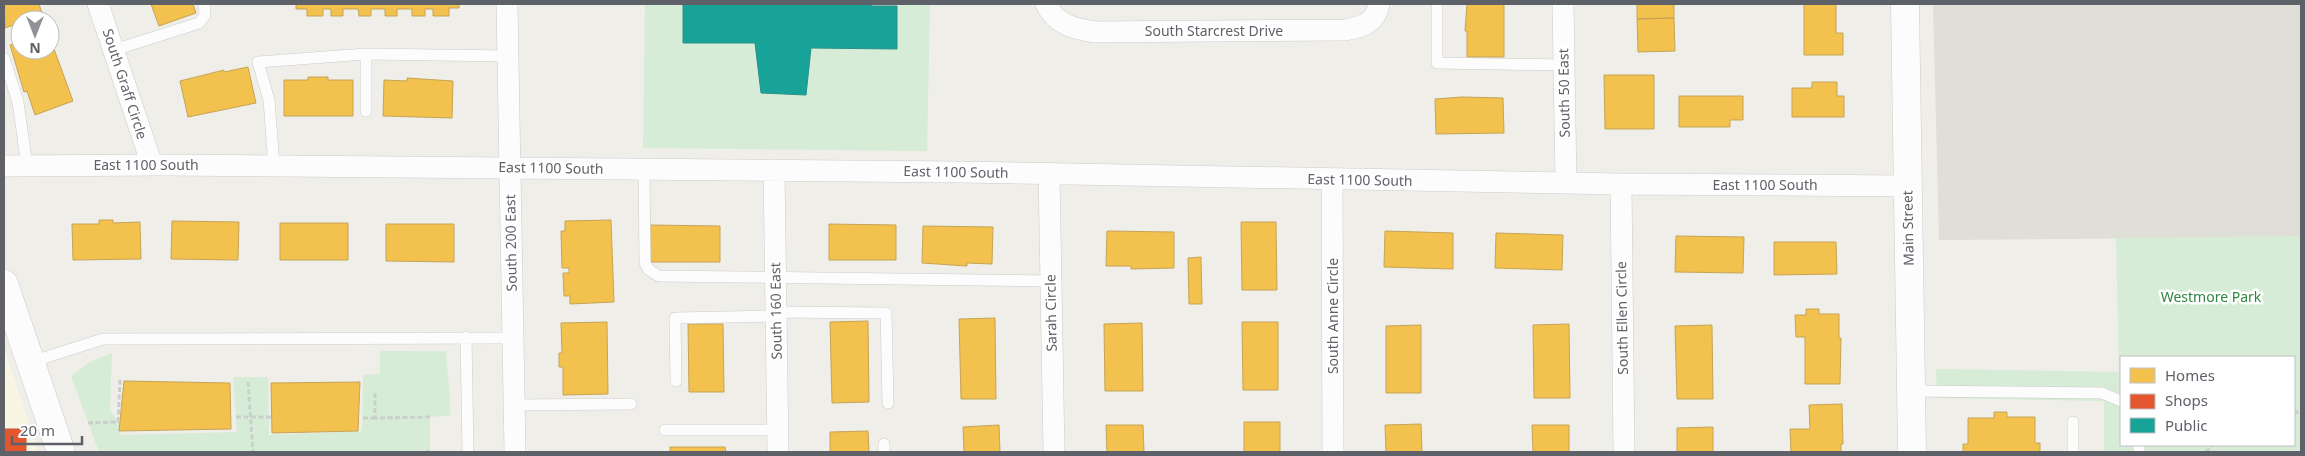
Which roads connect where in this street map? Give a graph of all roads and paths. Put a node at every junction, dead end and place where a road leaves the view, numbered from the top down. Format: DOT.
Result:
graph roads {
  1 [pos="98,4"];
  2 [pos="204,4"];
  3 [pos="507,4"];
  4 [pos="1046,4"];
  5 [pos="1380,4"];
  6 [pos="1437,4"];
  7 [pos="1563,4"];
  8 [pos="1905,4"];
  9 [pos="114,50"];
  10 [pos="366,54"];
  11 [pos="509,56"];
  12 [pos="4,58"];
  13 [pos="1564,65"];
  14 [pos="366,111"];
  15 [pos="152,165"];
  16 [pos="4,166"];
  17 [pos="27,166"];
  18 [pos="274,166"];
  19 [pos="510,167"];
  20 [pos="644,169"];
  21 [pos="774,170"];
  22 [pos="1049,173"];
  23 [pos="1332,179"];
  24 [pos="1566,182"];
  25 [pos="1621,184"];
  26 [pos="1907,186"];
  27 [pos="776,276"];
  28 [pos="1051,282"];
  29 [pos="6,299"];
  30 [pos="776,314"];
  31 [pos="466,337"];
  32 [pos="513,338"];
  33 [pos="31,362"];
  34 [pos="120,379"];
  35 [pos="676,381"];
  36 [pos="248,382"];
  37 [pos="1910,391"];
  38 [pos="375,393"];
  39 [pos="2120,401"];
  40 [pos="888,403"];
  41 [pos="631,404"];
  42 [pos="514,405"];
  43 [pos="236,417"];
  44 [pos="250,417"];
  45 [pos="272,417"];
  46 [pos="430,417"];
  47 [pos="363,418"];
  48 [pos="375,418"];
  49 [pos="2073,422"];
  50 [pos="88,424"];
  51 [pos="665,430"];
  52 [pos="778,430"];
  53 [pos="430,450"];
  54 [pos="61,452"];
  55 [pos="253,452"];
  56 [pos="426,452"];
  57 [pos="468,452"];
  58 [pos="515,452"];
  59 [pos="778,452"];
  60 [pos="1054,452"];
  61 [pos="1333,452"];
  62 [pos="1624,452"];
  63 [pos="1912,452"];
  64 [pos="2073,452"];
  1 -- 9 [label="street, South Graff Circle"];
  2 -- 9 [label="lane"];
  3 -- 11 [label="street, South 200 East"];
  4 -- 5 [label="street, South Starcrest Drive"];
  6 -- 13 [label="lane"];
  7 -- 13 [label="street, South 50 East"];
  8 -- 26 [label="street, Main Street"];
  9 -- 15 [label="street, South Graff Circle"];
  10 -- 11 [label="lane"];
  10 -- 14 [label="lane"];
  10 -- 18 [label="lane"];
  11 -- 19 [label="street, South 200 East"];
  12 -- 17 [label="lane"];
  13 -- 24 [label="street, South 50 East"];
  15 -- 17 [label="street, East 1100 South"];
  15 -- 18 [label="street, East 1100 South"];
  16 -- 17 [label="street, East 1100 South"];
  18 -- 19 [label="street, East 1100 South"];
  19 -- 20 [label="street, East 1100 South"];
  19 -- 32 [label="street, South 200 East"];
  20 -- 21 [label="street, East 1100 South"];
  20 -- 27 [label="lane"];
  21 -- 22 [label="street, East 1100 South"];
  21 -- 27 [label="street, South 160 East"];
  22 -- 23 [label="street, East 1100 South"];
  22 -- 28 [label="street, Sarah Circle"];
  23 -- 24 [label="street, East 1100 South"];
  23 -- 61 [label="street, South Anne Circle"];
  24 -- 25 [label="street, East 1100 South"];
  25 -- 26 [label="street, East 1100 South"];
  25 -- 62 [label="street, South Ellen Circle"];
  26 -- 37 [label="street, Main Street"];
  27 -- 28 [label="lane"];
  27 -- 30 [label="street, South 160 East"];
  28 -- 60 [label="street, Sarah Circle"];
  29 -- 33 [label="street"];
  30 -- 35 [label="lane"];
  30 -- 40 [label="lane"];
  30 -- 52 [label="street, South 160 East"];
  31 -- 32 [label="lane"];
  31 -- 33 [label="lane"];
  31 -- 57 [label="lane"];
  32 -- 42 [label="street, South 200 East"];
  33 -- 54 [label="street"];
  34 -- 50 [label="path"];
  36 -- 44 [label="path"];
  37 -- 39 [label="lane"];
  37 -- 63 [label="street, Main Street"];
  38 -- 48 [label="path"];
  41 -- 42 [label="lane"];
  42 -- 58 [label="street, South 200 East"];
  43 -- 44 [label="path"];
  44 -- 45 [label="path"];
  44 -- 55 [label="path"];
  46 -- 48 [label="path"];
  47 -- 48 [label="path"];
  49 -- 64 [label="lane"];
  51 -- 52 [label="lane"];
  52 -- 59 [label="street, South 160 East"];
  53 -- 56 [label="path"];
}
